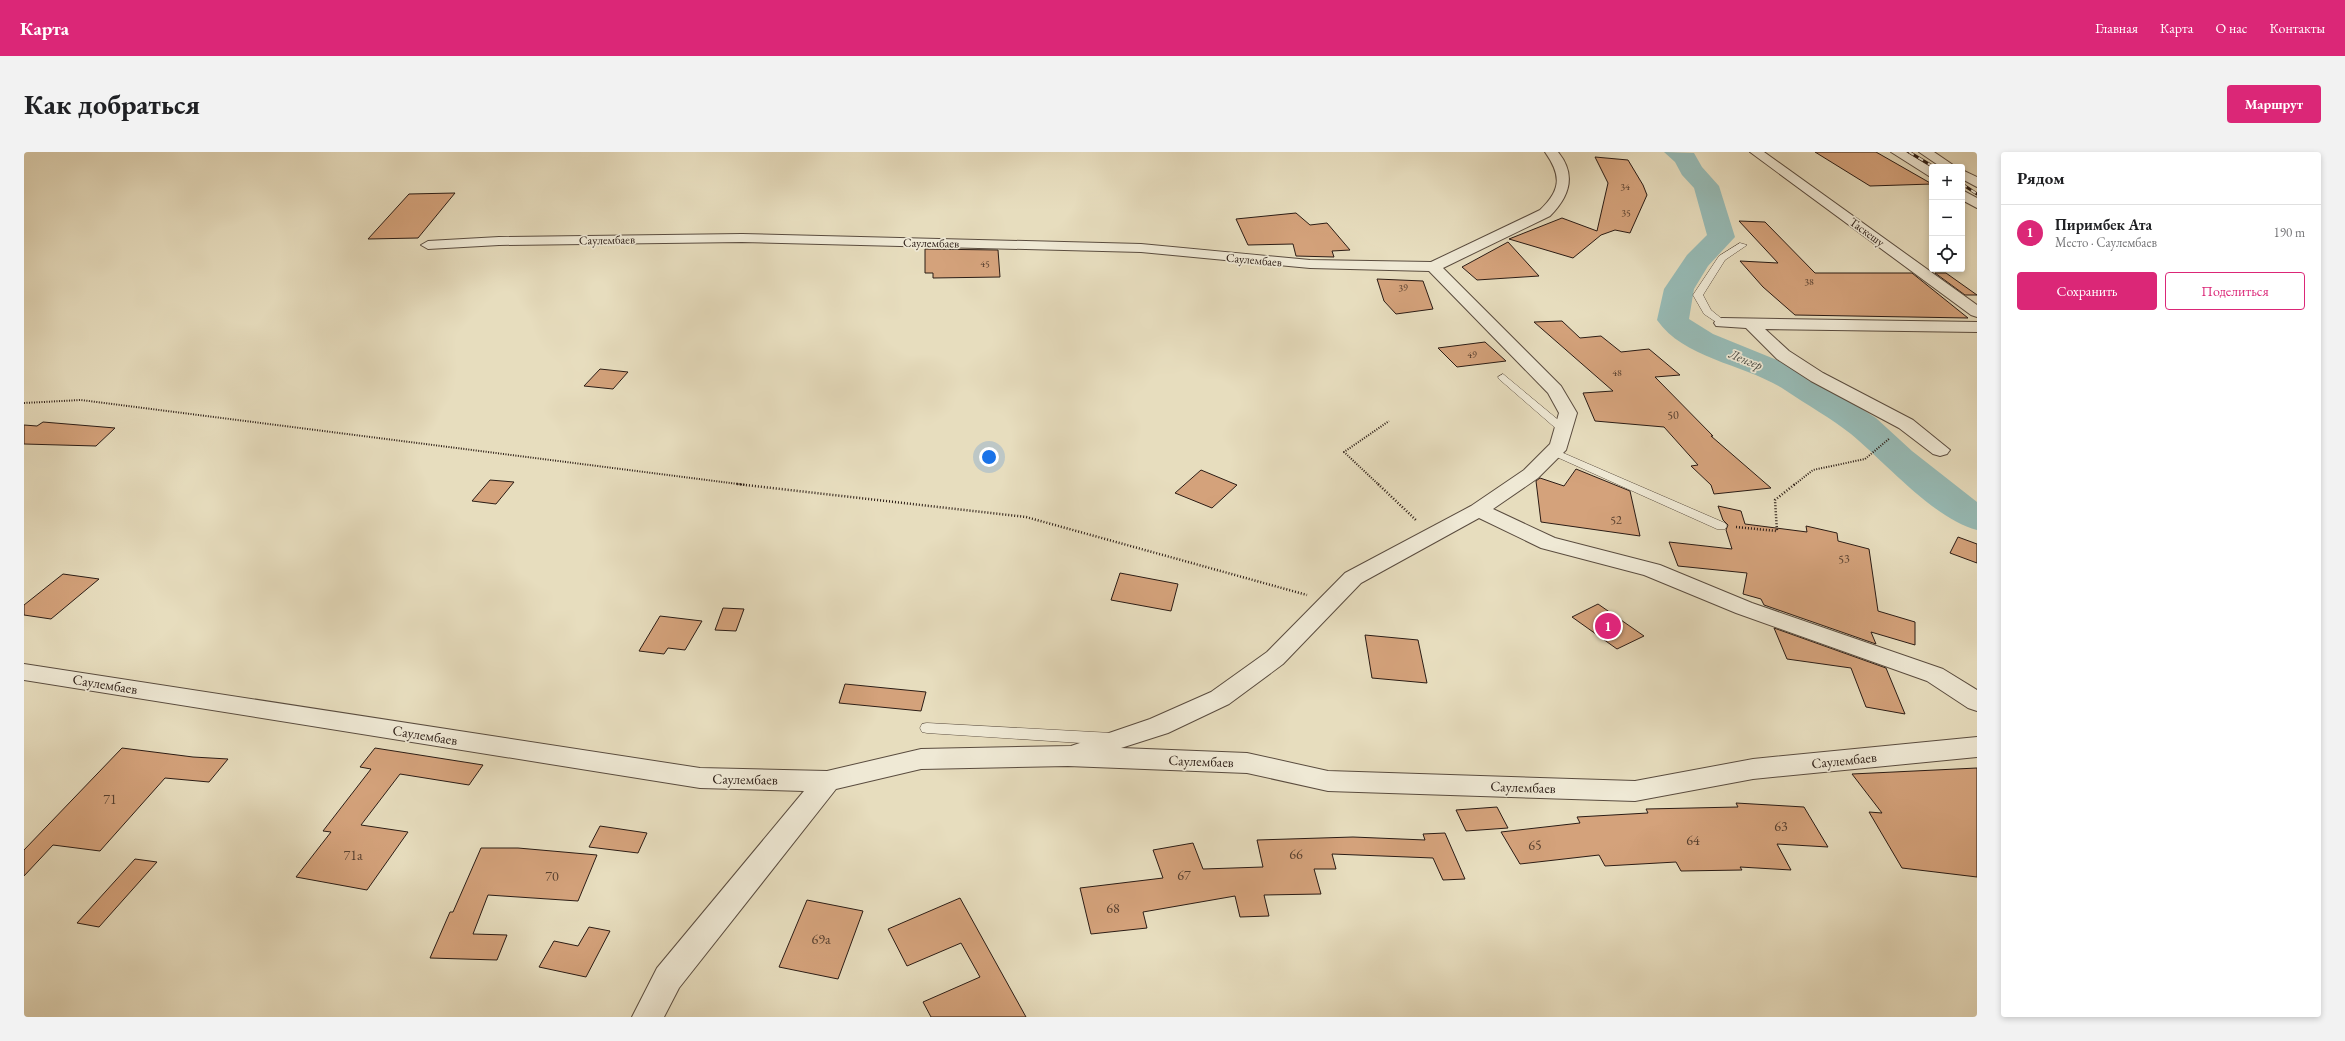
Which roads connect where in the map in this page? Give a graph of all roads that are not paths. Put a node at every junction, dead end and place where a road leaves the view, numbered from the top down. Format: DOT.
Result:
graph roads {
  1 [pos="1551,152"];
  2 [pos="1756,152"];
  3 [pos="1897,152"];
  4 [pos="1925,152"];
  5 [pos="1945,164"];
  6 [pos="1929,172"];
  7 [pos="1965,176"];
  8 [pos="1977,183"];
  9 [pos="1965,196"];
  10 [pos="1977,204"];
  11 [pos="1743,245"];
  12 [pos="428,246"];
  13 [pos="1434,267"];
  14 [pos="1977,312"];
  15 [pos="1722,323"];
  16 [pos="1751,324"];
  17 [pos="1977,327"];
  18 [pos="1503,377"];
  19 [pos="1564,430"];
  20 [pos="1940,450"];
  21 [pos="1554,452"];
  22 [pos="1478,510"];
  23 [pos="1721,526"];
  24 [pos="24,672"];
  25 [pos="1977,702"];
  26 [pos="927,728"];
  27 [pos="1120,739"];
  28 [pos="1977,747"];
  29 [pos="1068,756"];
  30 [pos="827,780"];
  31 [pos="648,1017"];
  1 -- 13 [label="street, Саулембаев"];
  2 -- 14 [label="street, Таскешу"];
  3 -- 6 [label="street"];
  4 -- 5 [label="street"];
  7 -- 8 [label="street"];
  9 -- 10 [label="street"];
  11 -- 15 [label="lane"];
  12 -- 13 [label="street, Саулембаев"];
  13 -- 19 [label="street, Саулембаев"];
  15 -- 16 [label="street"];
  16 -- 17 [label="street"];
  16 -- 20 [label="street"];
  18 -- 19 [label="lane"];
  19 -- 21 [label="street, Саулембаев"];
  21 -- 22 [label="street, Саулембаев"];
  21 -- 23 [label="lane"];
  22 -- 25 [label="street"];
  22 -- 27 [label="street, Саулембаев"];
  24 -- 30 [label="street, Саулембаев"];
  26 -- 27 [label="lane"];
  27 -- 29 [label="street, Саулембаев"];
  28 -- 29 [label="street, Саулембаев"];
  29 -- 30 [label="street, Саулембаев"];
  30 -- 31 [label="street"];
}
